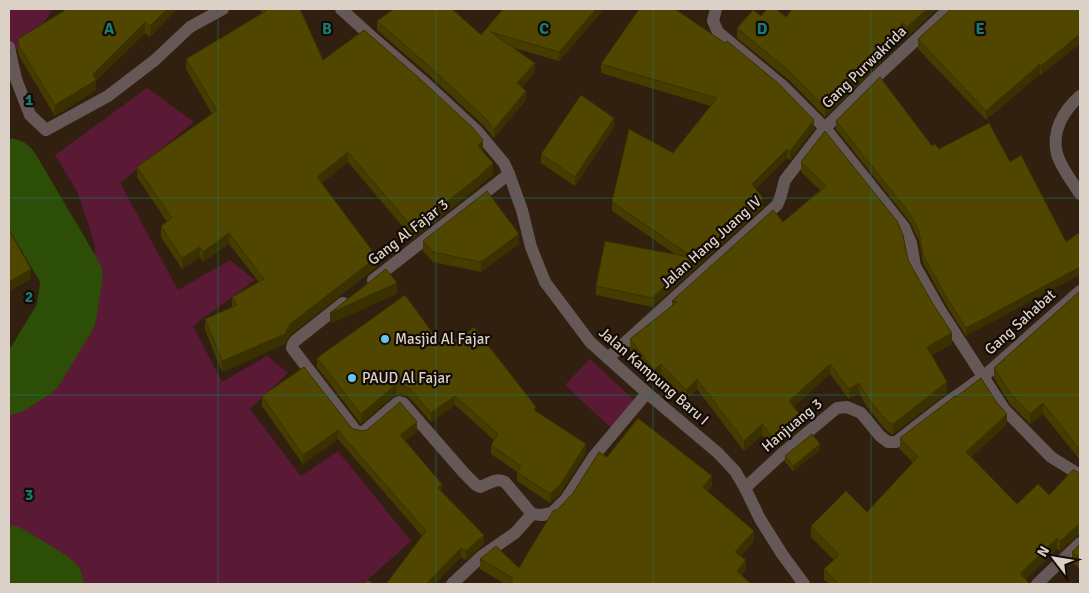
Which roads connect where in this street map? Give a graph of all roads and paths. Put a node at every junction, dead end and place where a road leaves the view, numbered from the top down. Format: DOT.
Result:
graph roads {
  1 [pos="223,9"];
  2 [pos="341,9"];
  3 [pos="716,9"];
  4 [pos="949,9"];
  5 [pos="9,47"];
  6 [pos="1080,96"];
  7 [pos="825,128"];
  8 [pos="509,174"];
  9 [pos="1080,194"];
  10 [pos="1080,291"];
  11 [pos="608,358"];
  12 [pos="983,377"];
  13 [pos="647,393"];
  14 [pos="1080,475"];
  15 [pos="744,488"];
  16 [pos="532,514"];
  17 [pos="1080,544"];
  18 [pos="452,584"];
  19 [pos="804,584"];
  20 [pos="1037,584"];
  1 -- 5 [label="street"];
  2 -- 8 [label="street, Jalan Kampung Baru I"];
  3 -- 7 [label="street"];
  4 -- 7 [label="street, Gang Purwakrida"];
  6 -- 9 [label="street"];
  7 -- 11 [label="street, Jalan Hang Juang IV"];
  7 -- 12 [label="street"];
  8 -- 11 [label="street, Jalan Kampung Baru I"];
  8 -- 16 [label="street, Gang Al Fajar 3"];
  10 -- 12 [label="street, Gang Sahabat"];
  11 -- 13 [label="street, Jalan Kampung Baru I"];
  12 -- 14 [label="street"];
  12 -- 15 [label="street, Hanjuang 3"];
  13 -- 15 [label="street, Jalan Kampung Baru I"];
  13 -- 16 [label="street"];
  15 -- 19 [label="street, Jalan Kampung Baru I"];
  16 -- 18 [label="street"];
  17 -- 20 [label="street"];
}
